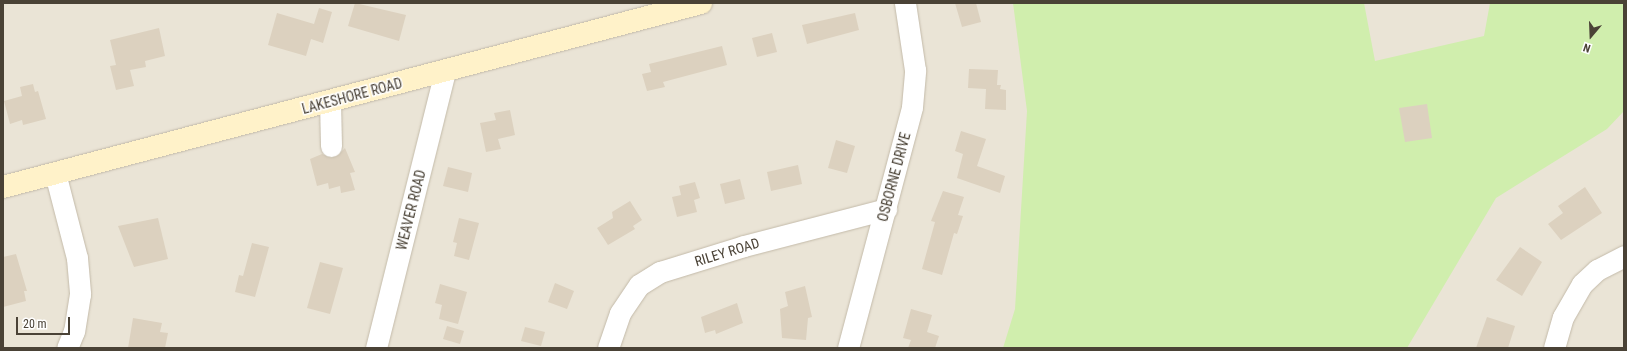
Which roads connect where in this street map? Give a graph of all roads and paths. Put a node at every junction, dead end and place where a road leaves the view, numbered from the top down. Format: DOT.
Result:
graph roads {
  1 [pos="701,3"];
  2 [pos="905,3"];
  3 [pos="659,8"];
  4 [pos="445,71"];
  5 [pos="330,101"];
  6 [pos="331,146"];
  7 [pos="55,173"];
  8 [pos="3,187"];
  9 [pos="886,209"];
  10 [pos="1624,256"];
  11 [pos="67,348"];
  12 [pos="376,348"];
  13 [pos="608,348"];
  14 [pos="848,348"];
  15 [pos="1554,348"];
  1 -- 3 [label="street, LAKESHORE ROAD"];
  2 -- 9 [label="street, OSBORNE DRIVE"];
  3 -- 4 [label="street, LAKESHORE ROAD"];
  4 -- 5 [label="street, LAKESHORE ROAD"];
  4 -- 12 [label="street, WEAVER ROAD"];
  5 -- 6 [label="street"];
  5 -- 7 [label="street, LAKESHORE ROAD"];
  7 -- 8 [label="street, LAKESHORE ROAD"];
  7 -- 11 [label="street"];
  9 -- 13 [label="street, RILEY ROAD"];
  9 -- 14 [label="street, OSBORNE DRIVE"];
  10 -- 15 [label="street"];
}
